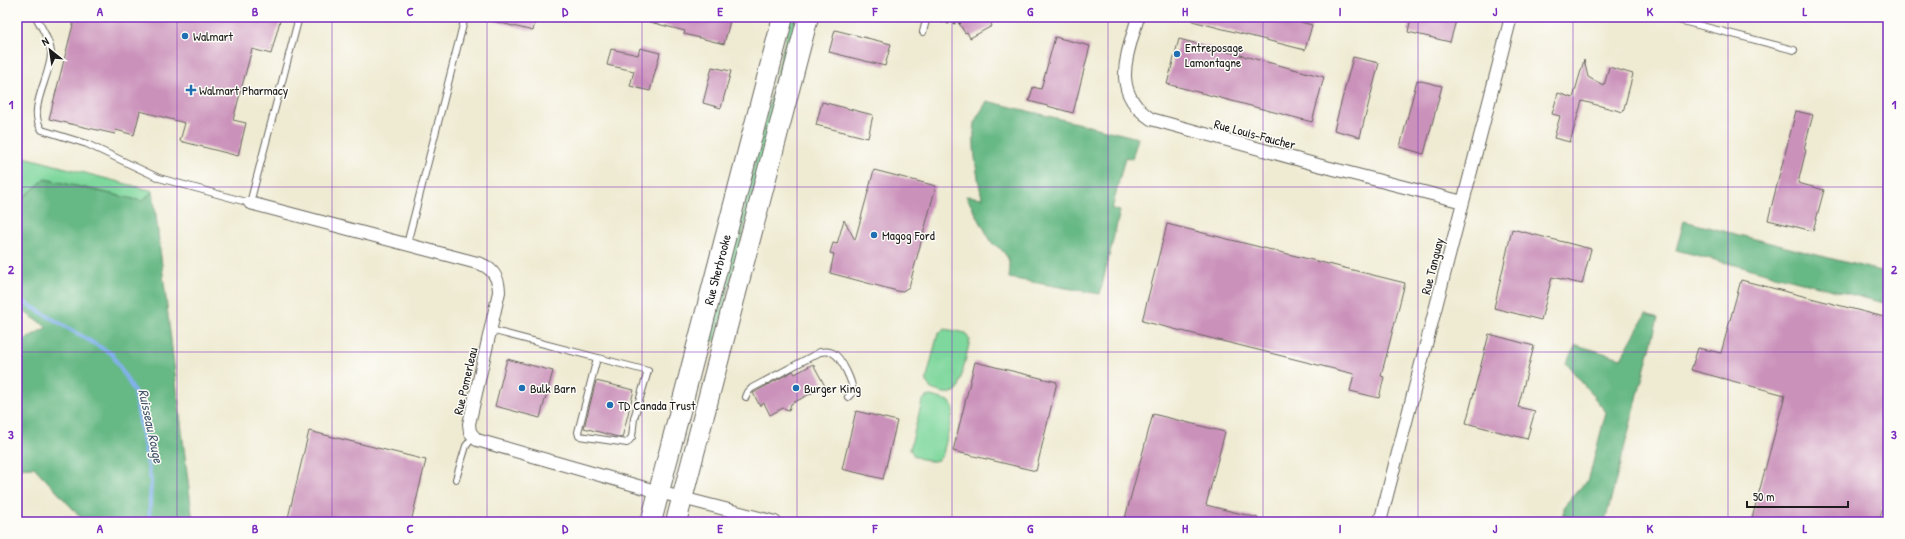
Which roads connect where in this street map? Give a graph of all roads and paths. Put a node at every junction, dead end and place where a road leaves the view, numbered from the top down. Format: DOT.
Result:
graph roads {
  1 [pos="36,17"];
  2 [pos="299,17"];
  3 [pos="465,17"];
  4 [pos="783,17"];
  5 [pos="808,17"];
  6 [pos="1138,17"];
  7 [pos="1511,17"];
  8 [pos="1667,17"];
  9 [pos="927,18"];
  10 [pos="961,22"];
  11 [pos="923,32"];
  12 [pos="1794,50"];
  13 [pos="1463,202"];
  14 [pos="250,204"];
  15 [pos="407,244"];
  16 [pos="490,330"];
  17 [pos="597,358"];
  18 [pos="746,397"];
  19 [pos="848,397"];
  20 [pos="473,437"];
  21 [pos="456,479"];
  22 [pos="659,492"];
  23 [pos="683,498"];
  24 [pos="651,522"];
  25 [pos="676,522"];
  26 [pos="775,522"];
  27 [pos="1380,522"];
  1 -- 14 [label="lane"];
  2 -- 14 [label="lane"];
  3 -- 15 [label="lane"];
  4 -- 22 [label="main road, Rue Sherbrooke"];
  5 -- 23 [label="main road, Rue Sherbrooke"];
  6 -- 13 [label="street, Rue Louis-Faucher"];
  7 -- 13 [label="street, Rue Tanguay"];
  8 -- 12 [label="lane"];
  9 -- 10 [label="path"];
  9 -- 11 [label="lane"];
  13 -- 27 [label="street, Rue Tanguay"];
  14 -- 15 [label="street, Rue Pomerleau"];
  15 -- 16 [label="street, Rue Pomerleau"];
  16 -- 17 [label="lane"];
  16 -- 20 [label="street, Rue Pomerleau"];
  17 -- 17 [label="lane"];
  18 -- 19 [label="lane"];
  20 -- 21 [label="lane"];
  20 -- 22 [label="street"];
  22 -- 23 [label="street"];
  22 -- 24 [label="main road, Rue Sherbrooke"];
  23 -- 25 [label="main road, Rue Sherbrooke"];
  23 -- 26 [label="street"];
}
